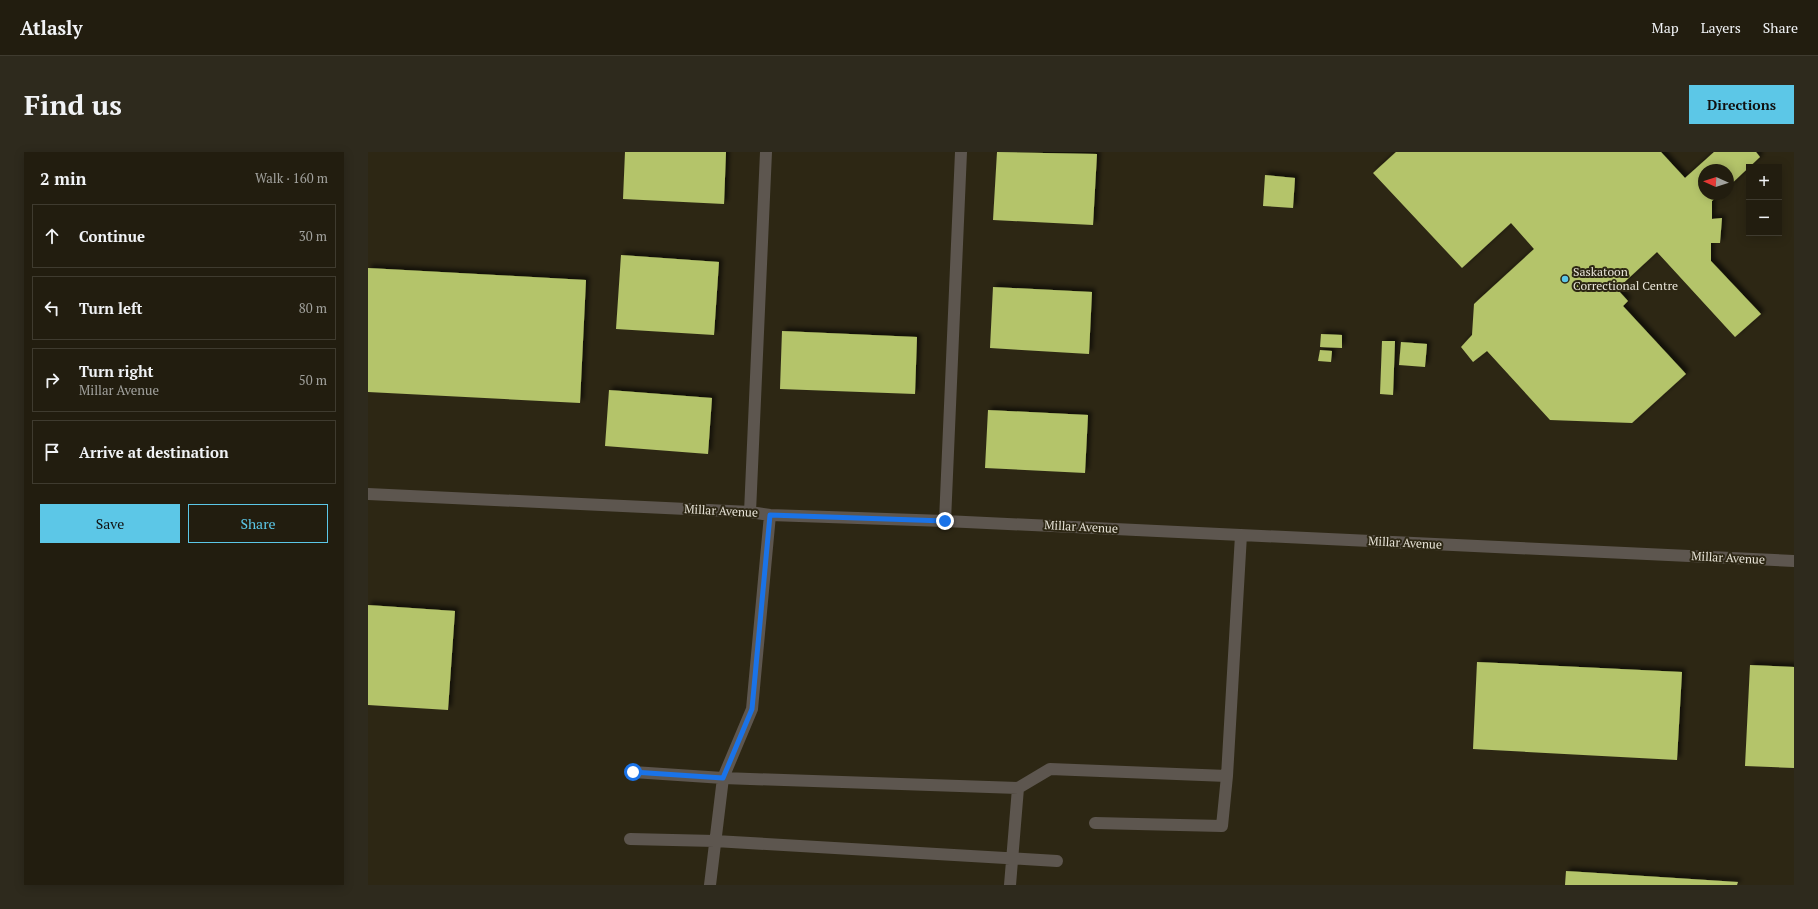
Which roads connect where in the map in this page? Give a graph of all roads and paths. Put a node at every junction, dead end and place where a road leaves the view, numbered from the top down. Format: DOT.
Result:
graph roads {
  1 [pos="766,152"];
  2 [pos="961,152"];
  3 [pos="368,494"];
  4 [pos="750,512"];
  5 [pos="770,515"];
  6 [pos="945,521"];
  7 [pos="1241,535"];
  8 [pos="1794,561"];
  9 [pos="633,772"];
  10 [pos="1227,776"];
  11 [pos="723,778"];
  12 [pos="1018,788"];
  13 [pos="1095,823"];
  14 [pos="630,839"];
  15 [pos="715,841"];
  16 [pos="1012,858"];
  17 [pos="1057,861"];
  18 [pos="710,885"];
  19 [pos="1010,885"];
  1 -- 4 [label="street"];
  2 -- 6 [label="street"];
  3 -- 4 [label="street, Millar Avenue"];
  4 -- 5 [label="street, Millar Avenue"];
  5 -- 6 [label="street, Millar Avenue"];
  5 -- 11 [label="street"];
  6 -- 7 [label="street, Millar Avenue"];
  7 -- 8 [label="street, Millar Avenue"];
  7 -- 10 [label="street"];
  9 -- 11 [label="street"];
  10 -- 12 [label="street"];
  10 -- 13 [label="street"];
  11 -- 12 [label="street"];
  11 -- 15 [label="street"];
  12 -- 16 [label="street"];
  14 -- 15 [label="street"];
  15 -- 16 [label="street"];
  15 -- 18 [label="street"];
  16 -- 17 [label="street"];
  16 -- 19 [label="street"];
}
